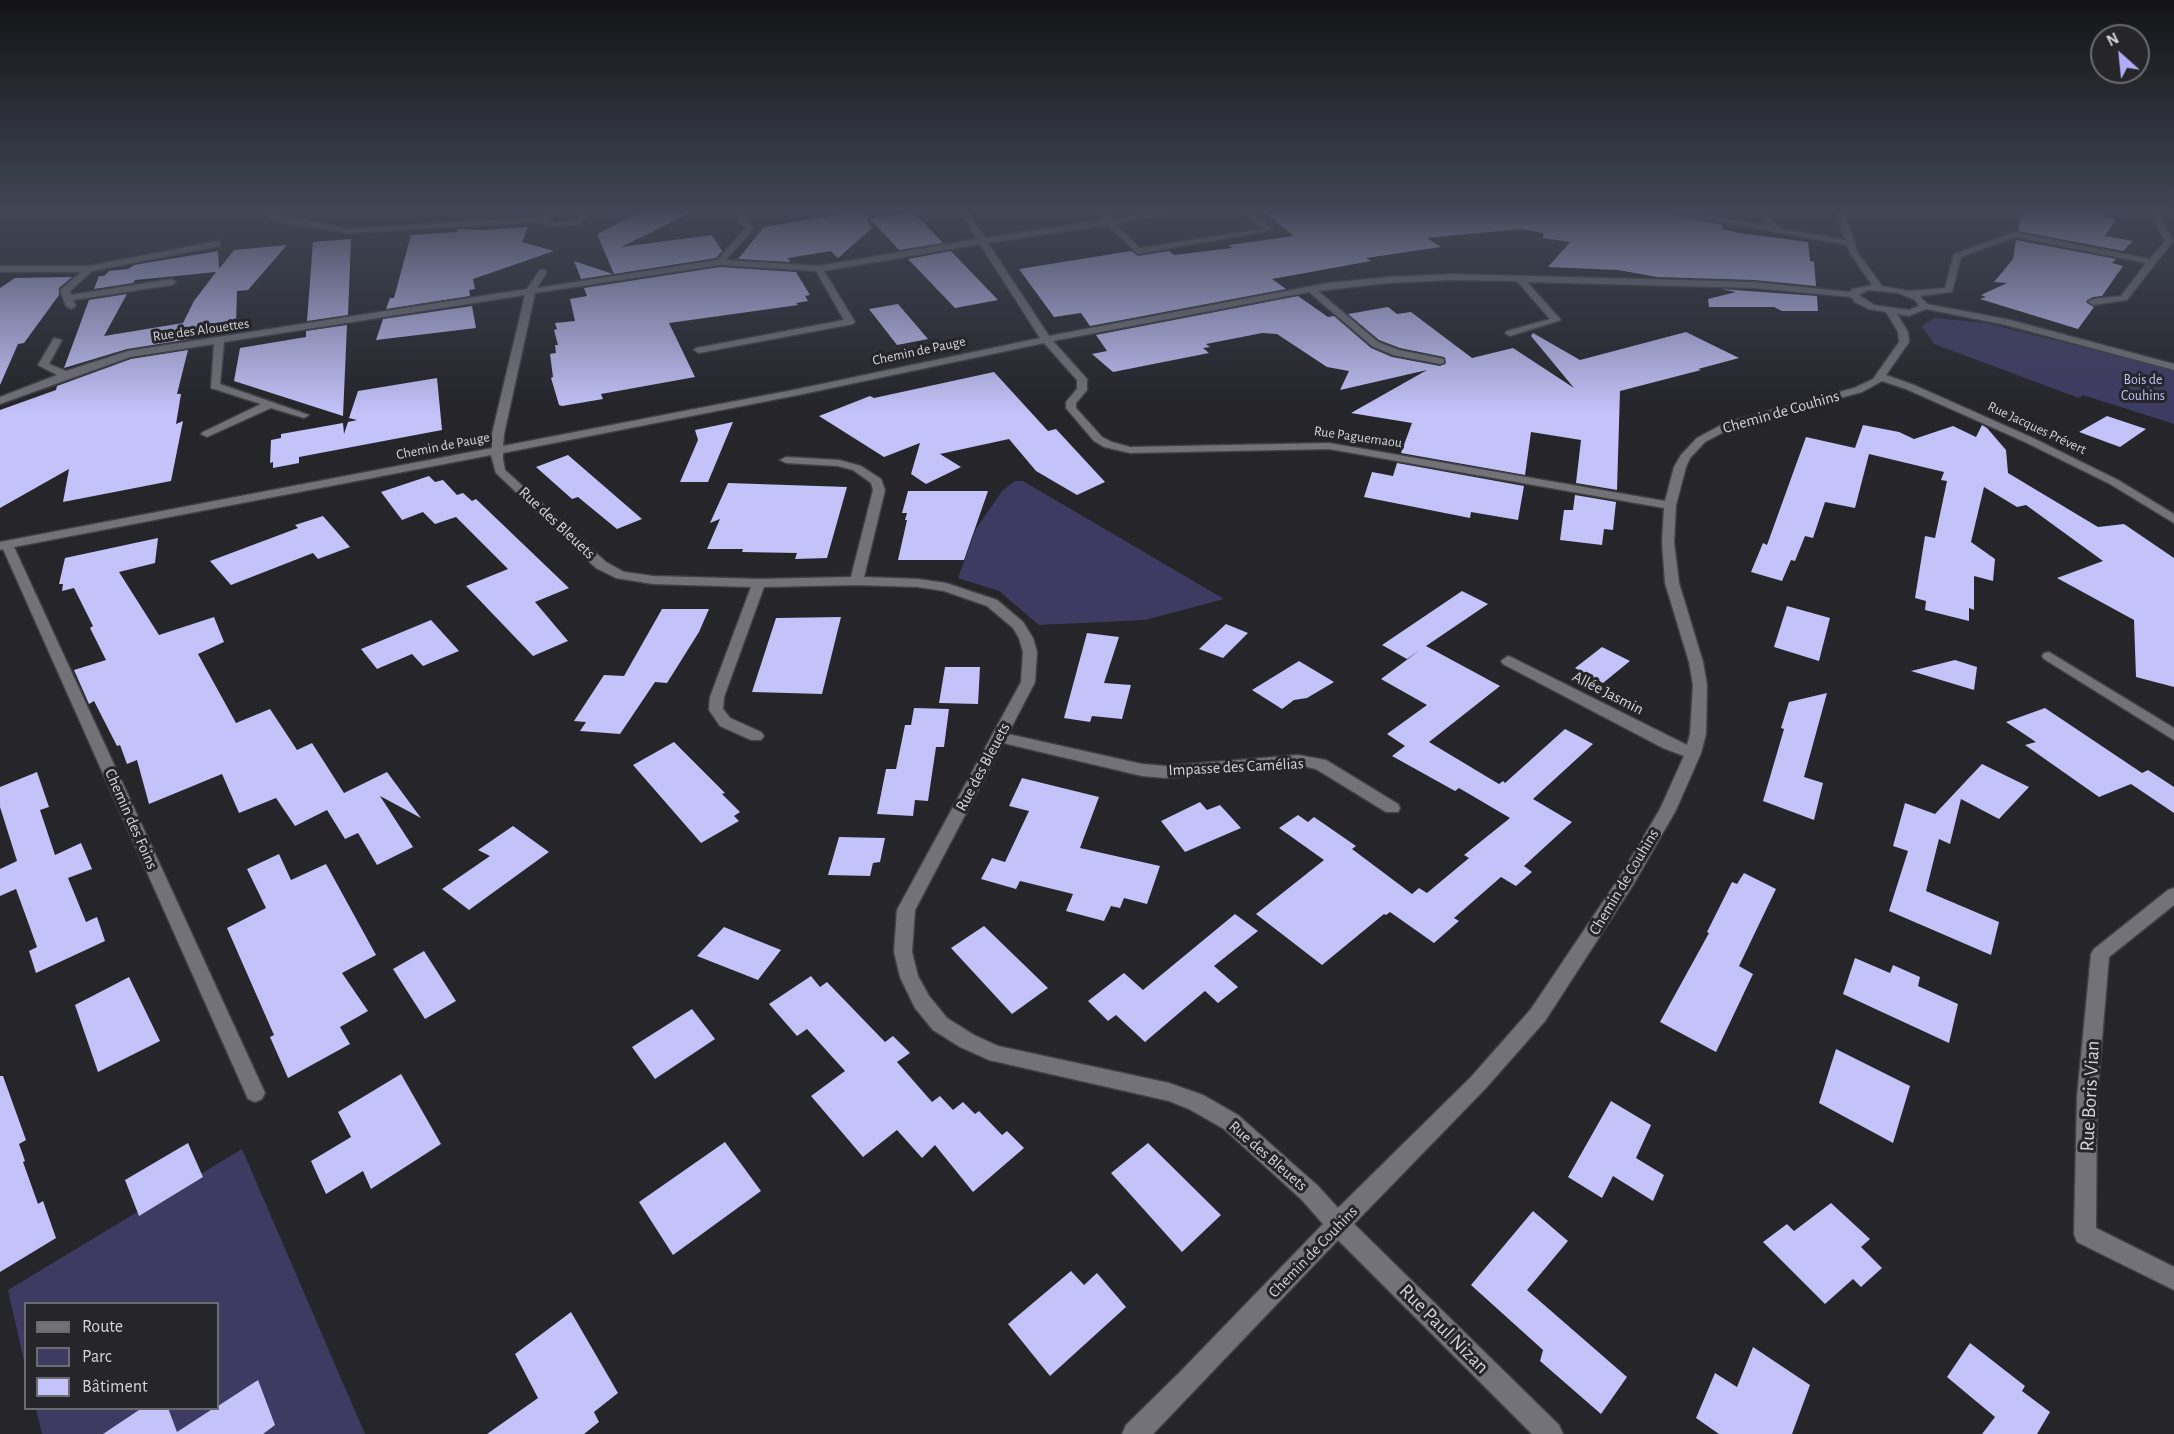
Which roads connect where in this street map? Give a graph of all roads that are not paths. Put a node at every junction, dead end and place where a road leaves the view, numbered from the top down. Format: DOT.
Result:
graph roads {
  1 [pos="77,279"];
  2 [pos="538,279"];
  3 [pos="606,279"];
  4 [pos="825,279"];
  5 [pos="1007,279"];
  6 [pos="1402,279"];
  7 [pos="1511,279"];
  8 [pos="1520,279"];
  9 [pos="1872,279"];
  10 [pos="1952,279"];
  11 [pos="2139,279"];
  12 [pos="172,282"];
  13 [pos="1878,287"];
  14 [pos="1311,289"];
  15 [pos="531,290"];
  16 [pos="1910,294"];
  17 [pos="1854,295"];
  18 [pos="2093,302"];
  19 [pos="1924,306"];
  20 [pos="1891,312"];
  21 [pos="1510,333"];
  22 [pos="57,340"];
  23 [pos="1046,340"];
  24 [pos="219,342"];
  25 [pos="699,350"];
  26 [pos="1440,361"];
  27 [pos="2174,367"];
  28 [pos="66,375"];
  29 [pos="1881,377"];
  30 [pos="0,401"];
  31 [pos="270,404"];
  32 [pos="304,415"];
  33 [pos="207,434"];
  34 [pos="496,451"];
  35 [pos="786,460"];
  36 [pos="1670,505"];
  37 [pos="2174,519"];
  38 [pos="4,546"];
  39 [pos="857,581"];
  40 [pos="759,583"];
  41 [pos="2049,656"];
  42 [pos="1508,661"];
  43 [pos="2174,735"];
  44 [pos="756,736"];
  45 [pos="999,736"];
  46 [pos="1693,753"];
  47 [pos="1392,808"];
  48 [pos="2174,895"];
  49 [pos="255,1093"];
  50 [pos="1338,1224"];
  51 [pos="2174,1279"];
  52 [pos="1136,1434"];
  53 [pos="1551,1434"];
  1 -- 12 [label="street"];
  2 -- 15 [label="street"];
  3 -- 15 [label="street, Rue des Alouettes"];
  4 -- 25 [label="street"];
  5 -- 23 [label="street"];
  6 -- 14 [label="street, Chemin de Pauge"];
  7 -- 8 [label="street, Chemin de Pauge"];
  8 -- 17 [label="street, Chemin de Pauge"];
  8 -- 21 [label="street"];
  9 -- 13 [label="street"];
  10 -- 16 [label="street"];
  11 -- 18 [label="street"];
  13 -- 16 [label="street"];
  13 -- 17 [label="street"];
  14 -- 23 [label="street, Chemin de Pauge"];
  14 -- 26 [label="street"];
  15 -- 24 [label="street, Rue des Alouettes"];
  15 -- 34 [label="street"];
  16 -- 19 [label="street"];
  17 -- 20 [label="street"];
  19 -- 20 [label="street"];
  19 -- 27 [label="street"];
  20 -- 29 [label="street, Chemin de Couhins"];
  22 -- 28 [label="street"];
  23 -- 34 [label="street, Chemin de Pauge"];
  23 -- 36 [label="street, Rue Paguemaou"];
  24 -- 28 [label="street, Rue des Alouettes"];
  24 -- 31 [label="street"];
  28 -- 30 [label="street, Rue des Alouettes"];
  29 -- 36 [label="street, Chemin de Couhins"];
  29 -- 37 [label="street, Rue Jacques Prévert"];
  31 -- 32 [label="street"];
  31 -- 33 [label="street"];
  34 -- 38 [label="street, Chemin de Pauge"];
  34 -- 40 [label="street, Rue des Bleuets"];
  35 -- 39 [label="street"];
  36 -- 46 [label="street, Chemin de Couhins"];
  38 -- 49 [label="street, Chemin des Foins"];
  39 -- 40 [label="street, Rue des Bleuets"];
  39 -- 45 [label="street, Rue des Bleuets"];
  40 -- 44 [label="street"];
  41 -- 43 [label="street"];
  42 -- 46 [label="street, Allée Jasmin"];
  45 -- 47 [label="street, Impasse des Camélias"];
  45 -- 50 [label="street, Rue des Bleuets"];
  46 -- 50 [label="street, Chemin de Couhins"];
  48 -- 51 [label="street, Rue Boris Vian"];
  50 -- 52 [label="street, Chemin de Couhins"];
  50 -- 53 [label="street, Rue Paul Nizan"];
}
